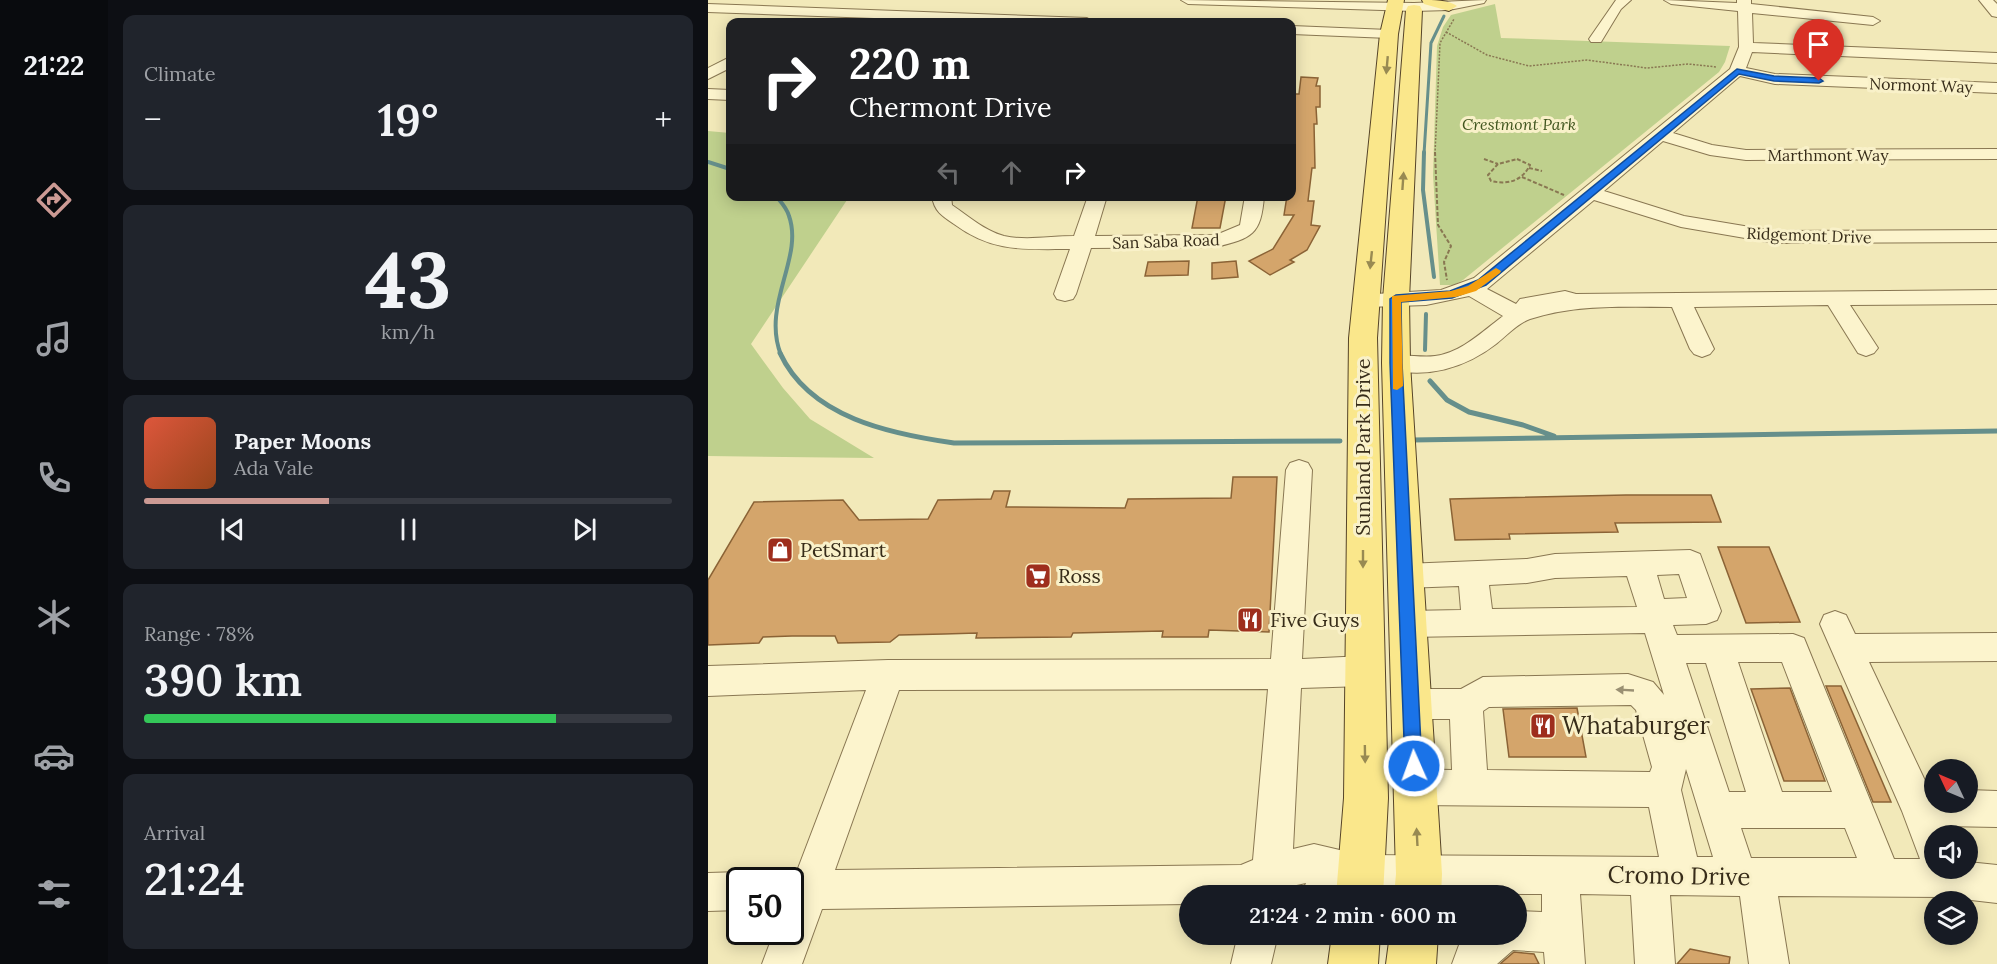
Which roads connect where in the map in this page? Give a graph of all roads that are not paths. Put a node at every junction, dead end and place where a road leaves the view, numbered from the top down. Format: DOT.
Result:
graph roads {
  1 [pos="720,0"];
  2 [pos="844,0"];
  3 [pos="1188,0"];
  4 [pos="1479,0"];
  5 [pos="1624,0"];
  6 [pos="1671,0"];
  7 [pos="1986,0"];
  8 [pos="1300,2"];
  9 [pos="1744,4"];
  10 [pos="708,7"];
  11 [pos="1067,7"];
  12 [pos="1406,8"];
  13 [pos="1453,11"];
  14 [pos="1997,12"];
  15 [pos="821,13"];
  16 [pos="811,18"];
  17 [pos="951,18"];
  18 [pos="1058,18"];
  19 [pos="1295,18"];
  20 [pos="1873,21"];
  21 [pos="1296,28"];
  22 [pos="1596,39"];
  23 [pos="1746,47"];
  24 [pos="1997,58"];
  25 [pos="726,64"];
  26 [pos="1737,72"];
  27 [pos="708,74"];
  28 [pos="1997,88"];
  29 [pos="708,94"];
  30 [pos="726,95"];
  31 [pos="1662,135"];
  32 [pos="1997,154"];
  33 [pos="1586,197"];
  34 [pos="942,201"];
  35 [pos="1096,201"];
  36 [pos="1254,201"];
  37 [pos="1997,236"];
  38 [pos="1083,242"];
  39 [pos="1461,288"];
  40 [pos="1065,294"];
  41 [pos="1997,297"];
  42 [pos="1381,299"];
  43 [pos="1835,299"];
  44 [pos="1680,300"];
  45 [pos="1519,315"];
  46 [pos="1866,348"];
  47 [pos="1702,350"];
  48 [pos="1396,363"];
  49 [pos="1299,470"];
  50 [pos="1638,563"];
  51 [pos="1473,573"];
  52 [pos="1405,576"];
  53 [pos="1478,623"];
  54 [pos="1408,624"];
  55 [pos="1658,627"];
  56 [pos="1997,647"];
  57 [pos="1718,649"];
  58 [pos="1364,671"];
  59 [pos="1284,674"];
  60 [pos="888,675"];
  61 [pos="708,681"];
  62 [pos="1411,704"];
  63 [pos="1466,704"];
  64 [pos="1414,788"];
  65 [pos="1471,788"];
  66 [pos="1663,790"];
  67 [pos="1919,807"];
  68 [pos="1997,809"];
  69 [pos="1717,810"];
  70 [pos="1770,810"];
  71 [pos="1857,810"];
  72 [pos="1925,825"];
  73 [pos="1924,869"];
  74 [pos="1560,875"];
  75 [pos="1666,876"];
  76 [pos="1747,877"];
  77 [pos="1883,878"];
  78 [pos="1978,878"];
  79 [pos="804,880"];
  80 [pos="1997,884"];
  81 [pos="1261,885"];
  82 [pos="1264,885"];
  83 [pos="1360,885"];
  84 [pos="1418,885"];
  85 [pos="1179,888"];
  86 [pos="804,890"];
  87 [pos="726,891"];
  88 [pos="708,892"];
  89 [pos="1527,937"];
  90 [pos="787,945"];
  91 [pos="1255,945"];
  92 [pos="1355,945"];
  93 [pos="1413,945"];
  94 [pos="1489,945"];
  95 [pos="1559,953"];
  96 [pos="782,964"];
  97 [pos="1251,964"];
  98 [pos="1353,964"];
  99 [pos="1412,964"];
  100 [pos="1473,964"];
  101 [pos="1655,964"];
  102 [pos="1768,964"];
  1 -- 10 [label="street"];
  2 -- 15 [label="street"];
  3 -- 8 [label="street"];
  4 -- 13 [label="street"];
  5 -- 22 [label="street"];
  6 -- 9 [label="street"];
  7 -- 14 [label="street"];
  8 -- 12 [label="street"];
  8 -- 19 [label="street"];
  9 -- 20 [label="street"];
  9 -- 23 [label="street"];
  10 -- 15 [label="street"];
  11 -- 18 [label="street"];
  12 -- 13 [label="main road"];
  12 -- 21 [label="street"];
  12 -- 42 [label="main road, Sunland Park Drive"];
  15 -- 16 [label="street"];
  15 -- 17 [label="street"];
  23 -- 24 [label="street"];
  23 -- 26 [label="street"];
  25 -- 27 [label="street"];
  26 -- 28 [label="street, Normont Way"];
  26 -- 31 [label="street"];
  29 -- 30 [label="street"];
  31 -- 32 [label="street, Marthmont Way"];
  31 -- 33 [label="street"];
  33 -- 37 [label="street, Ridgemont Drive"];
  33 -- 39 [label="street"];
  34 -- 38 [label="street, San Saba Road"];
  35 -- 38 [label="street"];
  36 -- 38 [label="street, San Saba Road"];
  38 -- 40 [label="street"];
  39 -- 42 [label="street"];
  39 -- 45 [label="street"];
  41 -- 43 [label="street"];
  42 -- 48 [label="main road, Sunland Park Drive"];
  42 -- 58 [label="main road, Sunland Park Drive, one-way"];
  43 -- 44 [label="street"];
  43 -- 46 [label="street"];
  44 -- 45 [label="street"];
  44 -- 47 [label="street"];
  45 -- 48 [label="street"];
  48 -- 52 [label="main road, Sunland Park Drive"];
  49 -- 59 [label="street"];
  50 -- 51 [label="street"];
  50 -- 55 [label="street"];
  50 -- 55 [label="street"];
  51 -- 52 [label="street"];
  51 -- 53 [label="street"];
  52 -- 54 [label="main road, Sunland Park Drive"];
  53 -- 54 [label="street"];
  53 -- 55 [label="street"];
  54 -- 62 [label="main road, Sunland Park Drive"];
  55 -- 57 [label="street"];
  55 -- 69 [label="street"];
  56 -- 67 [label="street"];
  57 -- 70 [label="street"];
  57 -- 71 [label="street"];
  58 -- 59 [label="street"];
  58 -- 83 [label="main road, Sunland Park Drive, one-way"];
  59 -- 60 [label="street"];
  59 -- 81 [label="street"];
  60 -- 61 [label="street"];
  60 -- 79 [label="street"];
  62 -- 63 [label="street"];
  62 -- 64 [label="main road, Sunland Park Drive"];
  63 -- 65 [label="street"];
  66 -- 63 [label="street, one-way"];
  64 -- 65 [label="street"];
  84 -- 64 [label="main road, Sunland Park Drive, one-way"];
  65 -- 66 [label="street"];
  66 -- 75 [label="street"];
  67 -- 68 [label="street"];
  67 -- 72 [label="street"];
  69 -- 70 [label="street"];
  69 -- 76 [label="street"];
  70 -- 71 [label="street"];
  71 -- 77 [label="street"];
  73 -- 77 [label="street, Cromo Drive"];
  74 -- 75 [label="street, Cromo Drive"];
  74 -- 84 [label="street, Cromo Drive"];
  74 -- 95 [label="street"];
  75 -- 76 [label="street, Cromo Drive"];
  75 -- 101 [label="street"];
  76 -- 77 [label="street, Cromo Drive"];
  76 -- 102 [label="street"];
  78 -- 80 [label="street, Cromo Drive"];
  82 -- 83 [label="street, Cromo Drive"];
  85 -- 86 [label="street, Cromo Drive"];
  87 -- 88 [label="street"];
  89 -- 95 [label="street"];
  90 -- 96 [label="street"];
  91 -- 97 [label="street"];
  92 -- 98 [label="main road"];
  93 -- 99 [label="main road"];
  94 -- 100 [label="street"];
}
